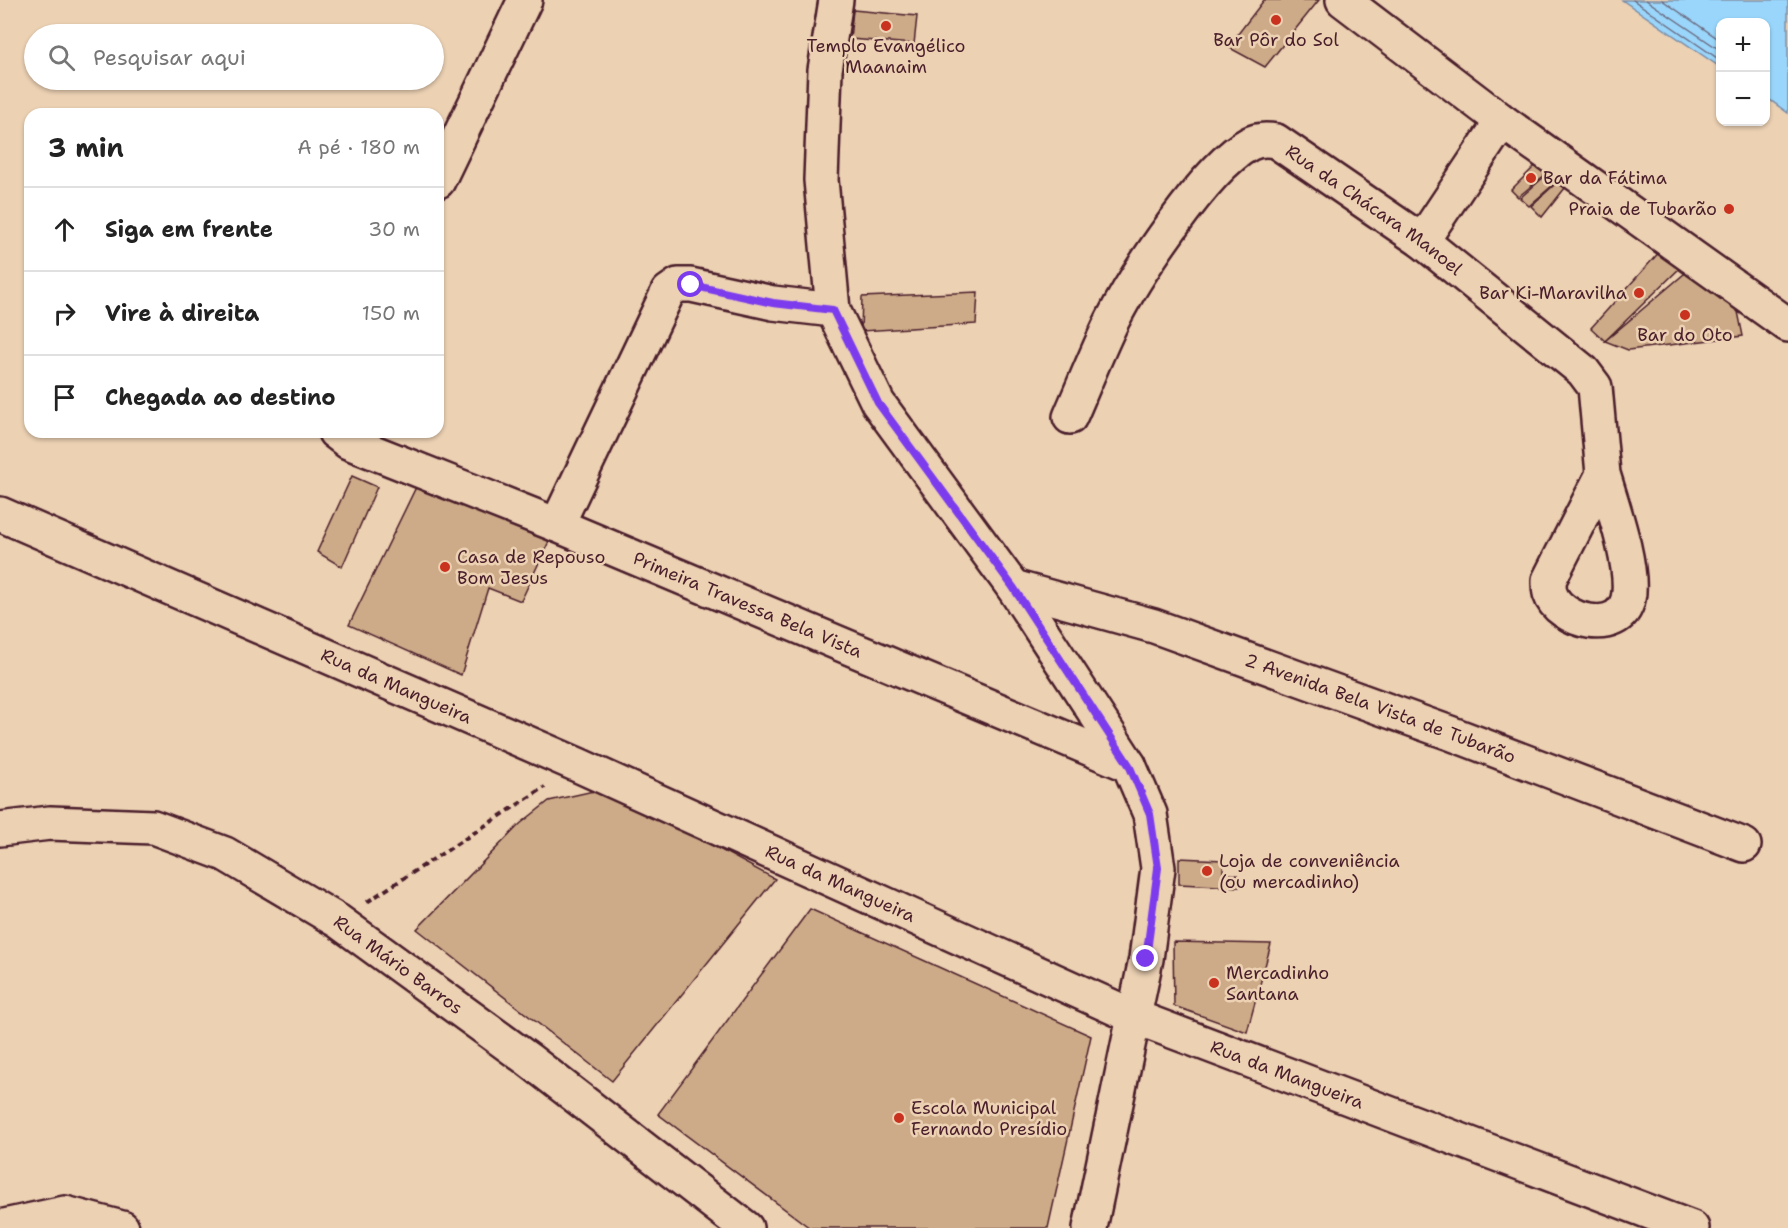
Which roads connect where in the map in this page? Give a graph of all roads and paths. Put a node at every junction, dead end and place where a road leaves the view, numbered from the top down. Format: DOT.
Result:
graph roads {
  1 [pos="525,0"];
  2 [pos="836,0"];
  3 [pos="1343,0"];
  4 [pos="1502,121"];
  5 [pos="444,169"];
  6 [pos="1422,241"];
  7 [pos="833,310"];
  8 [pos="1788,325"];
  9 [pos="1070,417"];
  10 [pos="344,438"];
  11 [pos="1603,474"];
  12 [pos="0,514"];
  13 [pos="557,525"];
  14 [pos="1013,587"];
  15 [pos="578,765"];
  16 [pos="1129,765"];
  17 [pos="0,829"];
  18 [pos="1744,845"];
  19 [pos="338,921"];
  20 [pos="1136,1017"];
  21 [pos="0,1227"];
  22 [pos="122,1228"];
  23 [pos="746,1228"];
  24 [pos="1090,1228"];
  25 [pos="1692,1228"];
  1 -- 5 [label="street"];
  2 -- 7 [label="street"];
  3 -- 4 [label="street"];
  4 -- 6 [label="street"];
  4 -- 8 [label="street"];
  6 -- 9 [label="street, Rua da Chácara Manoel"];
  6 -- 11 [label="street, Rua da Chácara Manoel"];
  7 -- 13 [label="street"];
  7 -- 14 [label="street"];
  10 -- 13 [label="street, Primeira Travessa Bela Vista"];
  12 -- 15 [label="street, Rua da Mangueira"];
  13 -- 16 [label="street, Primeira Travessa Bela Vista"];
  14 -- 16 [label="street"];
  14 -- 18 [label="street, 2 Avenida Bela Vista de Tubarão"];
  15 -- 19 [label="path"];
  15 -- 20 [label="street, Rua da Mangueira"];
  16 -- 20 [label="street"];
  17 -- 19 [label="street, Rua Mário Barros"];
  19 -- 23 [label="street, Rua Mário Barros"];
  20 -- 24 [label="street"];
  20 -- 25 [label="street, Rua da Mangueira"];
  21 -- 22 [label="street"];
}
